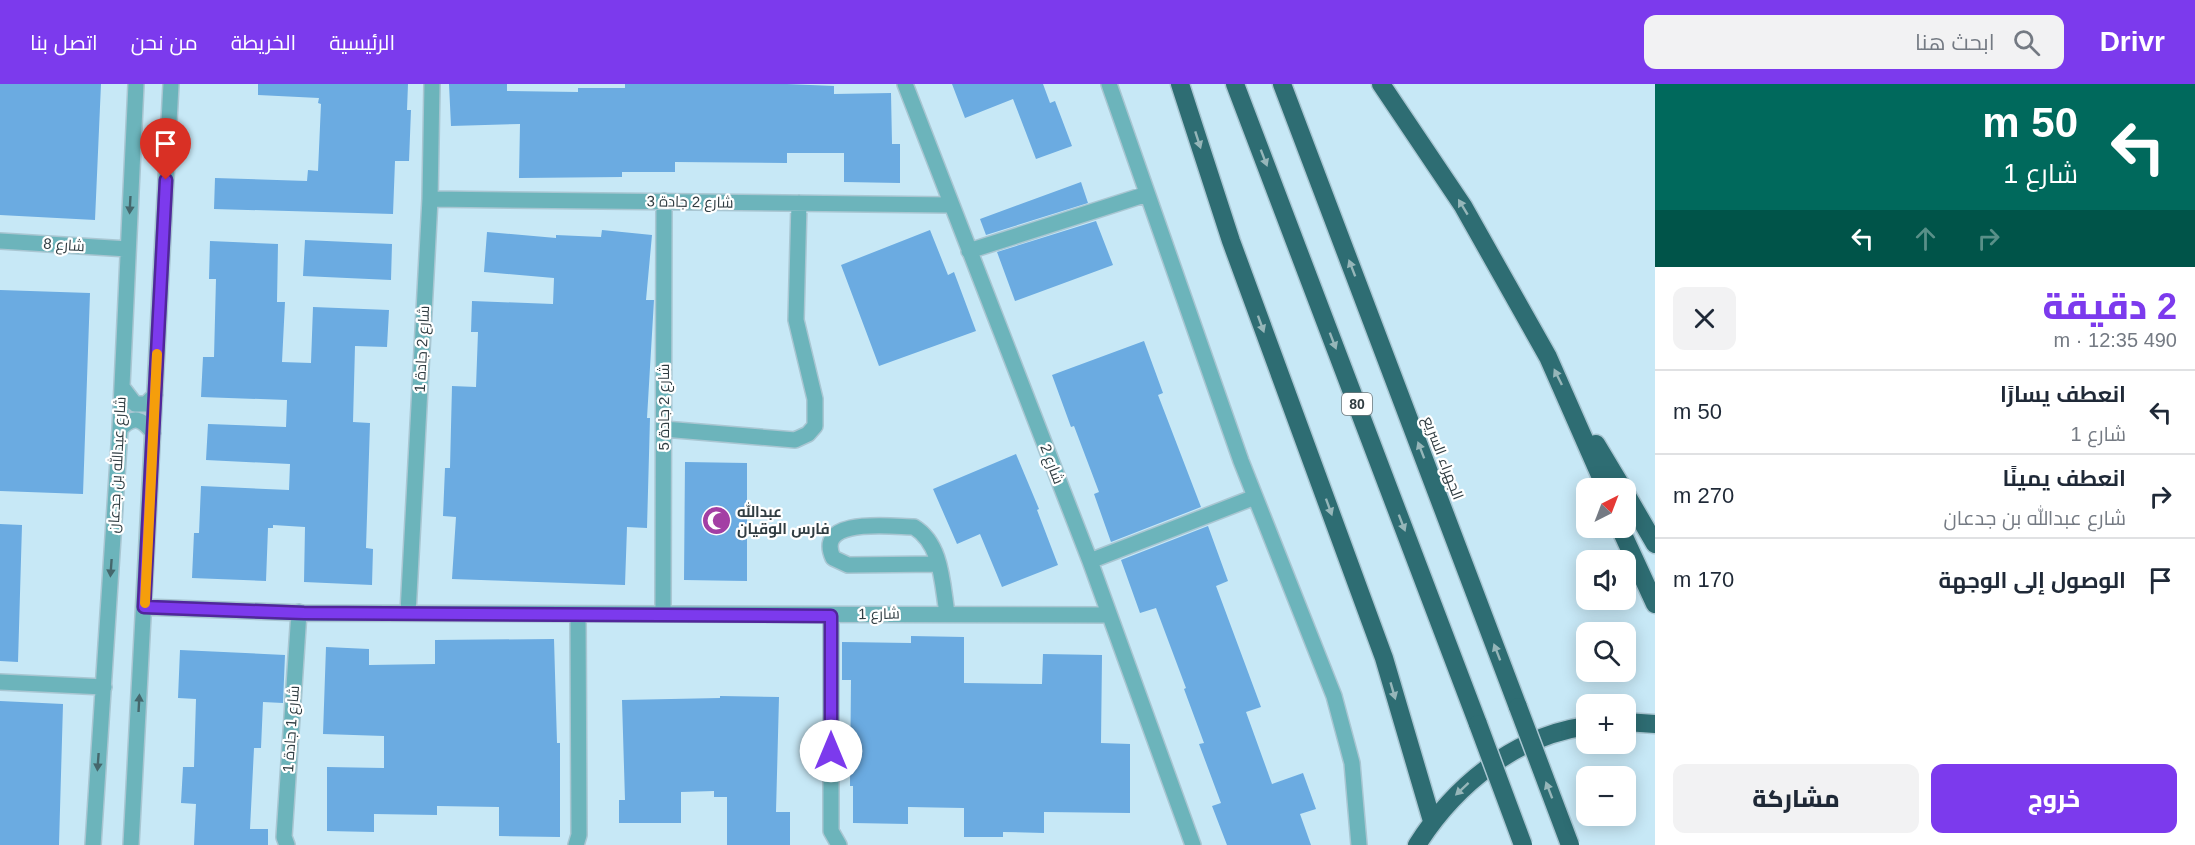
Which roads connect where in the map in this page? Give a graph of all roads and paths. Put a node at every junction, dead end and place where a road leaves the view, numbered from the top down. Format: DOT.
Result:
graph roads {
  1 [pos="136,84"];
  2 [pos="171,84"];
  3 [pos="432,84"];
  4 [pos="905,84"];
  5 [pos="1109,84"];
  6 [pos="1180,84"];
  7 [pos="1235,84"];
  8 [pos="1282,84"];
  9 [pos="1381,84"];
  10 [pos="1148,194"];
  11 [pos="430,199"];
  12 [pos="664,201"];
  13 [pos="799,203"];
  14 [pos="950,205"];
  15 [pos="0,241"];
  16 [pos="128,249"];
  17 [pos="969,251"];
  18 [pos="122,387"];
  19 [pos="155,395"];
  20 [pos="1572,408"];
  21 [pos="120,429"];
  22 [pos="664,429"];
  23 [pos="153,433"];
  24 [pos="1601,478"];
  25 [pos="1616,478"];
  26 [pos="1255,497"];
  27 [pos="1636,511"];
  28 [pos="1625,538"];
  29 [pos="1655,544"];
  30 [pos="1090,561"];
  31 [pos="938,564"];
  32 [pos="1655,604"];
  33 [pos="144,607"];
  34 [pos="299,612"];
  35 [pos="408,613"];
  36 [pos="663,613"];
  37 [pos="947,613"];
  38 [pos="578,614"];
  39 [pos="1109,615"];
  40 [pos="831,616"];
  41 [pos="0,682"];
  42 [pos="104,687"];
  43 [pos="1636,723"];
  44 [pos="1655,724"];
  45 [pos="1576,729"];
  46 [pos="1432,821"];
  47 [pos="93,845"];
  48 [pos="131,845"];
  49 [pos="287,845"];
  50 [pos="576,845"];
  51 [pos="839,845"];
  52 [pos="1193,845"];
  53 [pos="1359,845"];
  54 [pos="1417,845"];
  55 [pos="1523,845"];
  56 [pos="1570,845"];
  1 -- 16 [label="street, شارع عبدالله بن جدعان, one-way"];
  2 -- 19 [label="street"];
  3 -- 11 [label="street, شارع 2 جادة 1"];
  4 -- 14 [label="street, شارع 2"];
  5 -- 10 [label="street"];
  6 -- 46 [label="highway, one-way"];
  7 -- 55 [label="highway, 80, one-way, bridge"];
  56 -- 8 [label="highway, الجهراء السريع, one-way, bridge"];
  20 -- 9 [label="highway, one-way"];
  10 -- 17 [label="street"];
  10 -- 26 [label="street"];
  11 -- 12 [label="street, شارع 2 جادة 3"];
  11 -- 35 [label="street, شارع 2 جادة 1"];
  12 -- 13 [label="street, شارع 2 جادة 3"];
  12 -- 22 [label="street, شارع 2 جادة 5"];
  13 -- 14 [label="street, شارع 2 جادة 3"];
  13 -- 22 [label="street"];
  14 -- 17 [label="street, شارع 2"];
  15 -- 16 [label="street, شارع 8"];
  16 -- 18 [label="street, شارع عبدالله بن جدعان"];
  17 -- 30 [label="street, شارع 2"];
  18 -- 19 [label="street"];
  18 -- 21 [label="street, شارع عبدالله بن جدعان"];
  19 -- 23 [label="street"];
  20 -- 24 [label="highway"];
  20 -- 25 [label="highway"];
  21 -- 23 [label="street"];
  21 -- 42 [label="street, شارع عبدالله بن جدعان, one-way"];
  22 -- 36 [label="street, شارع 2 جادة 5"];
  23 -- 33 [label="street"];
  26 -- 30 [label="street"];
  26 -- 53 [label="street"];
  27 -- 29 [label="highway"];
  28 -- 32 [label="highway"];
  30 -- 39 [label="street, شارع 2"];
  31 -- 31 [label="street"];
  31 -- 37 [label="street"];
  33 -- 34 [label="street, شارع 1"];
  48 -- 33 [label="street, one-way"];
  34 -- 35 [label="street, شارع 1"];
  34 -- 49 [label="street, شارع 1 جادة 1"];
  35 -- 38 [label="street, شارع 1"];
  36 -- 38 [label="street, شارع 1"];
  36 -- 40 [label="street, شارع 1"];
  37 -- 39 [label="street, شارع 1"];
  37 -- 40 [label="street, شارع 1"];
  38 -- 50 [label="street"];
  39 -- 52 [label="street, شارع 2"];
  40 -- 51 [label="street"];
  41 -- 42 [label="street"];
  42 -- 47 [label="street, شارع عبدالله بن جدعان, one-way"];
  43 -- 44 [label="highway"];
  45 -- 46 [label="highway, one-way"];
  46 -- 54 [label="highway"];
}
